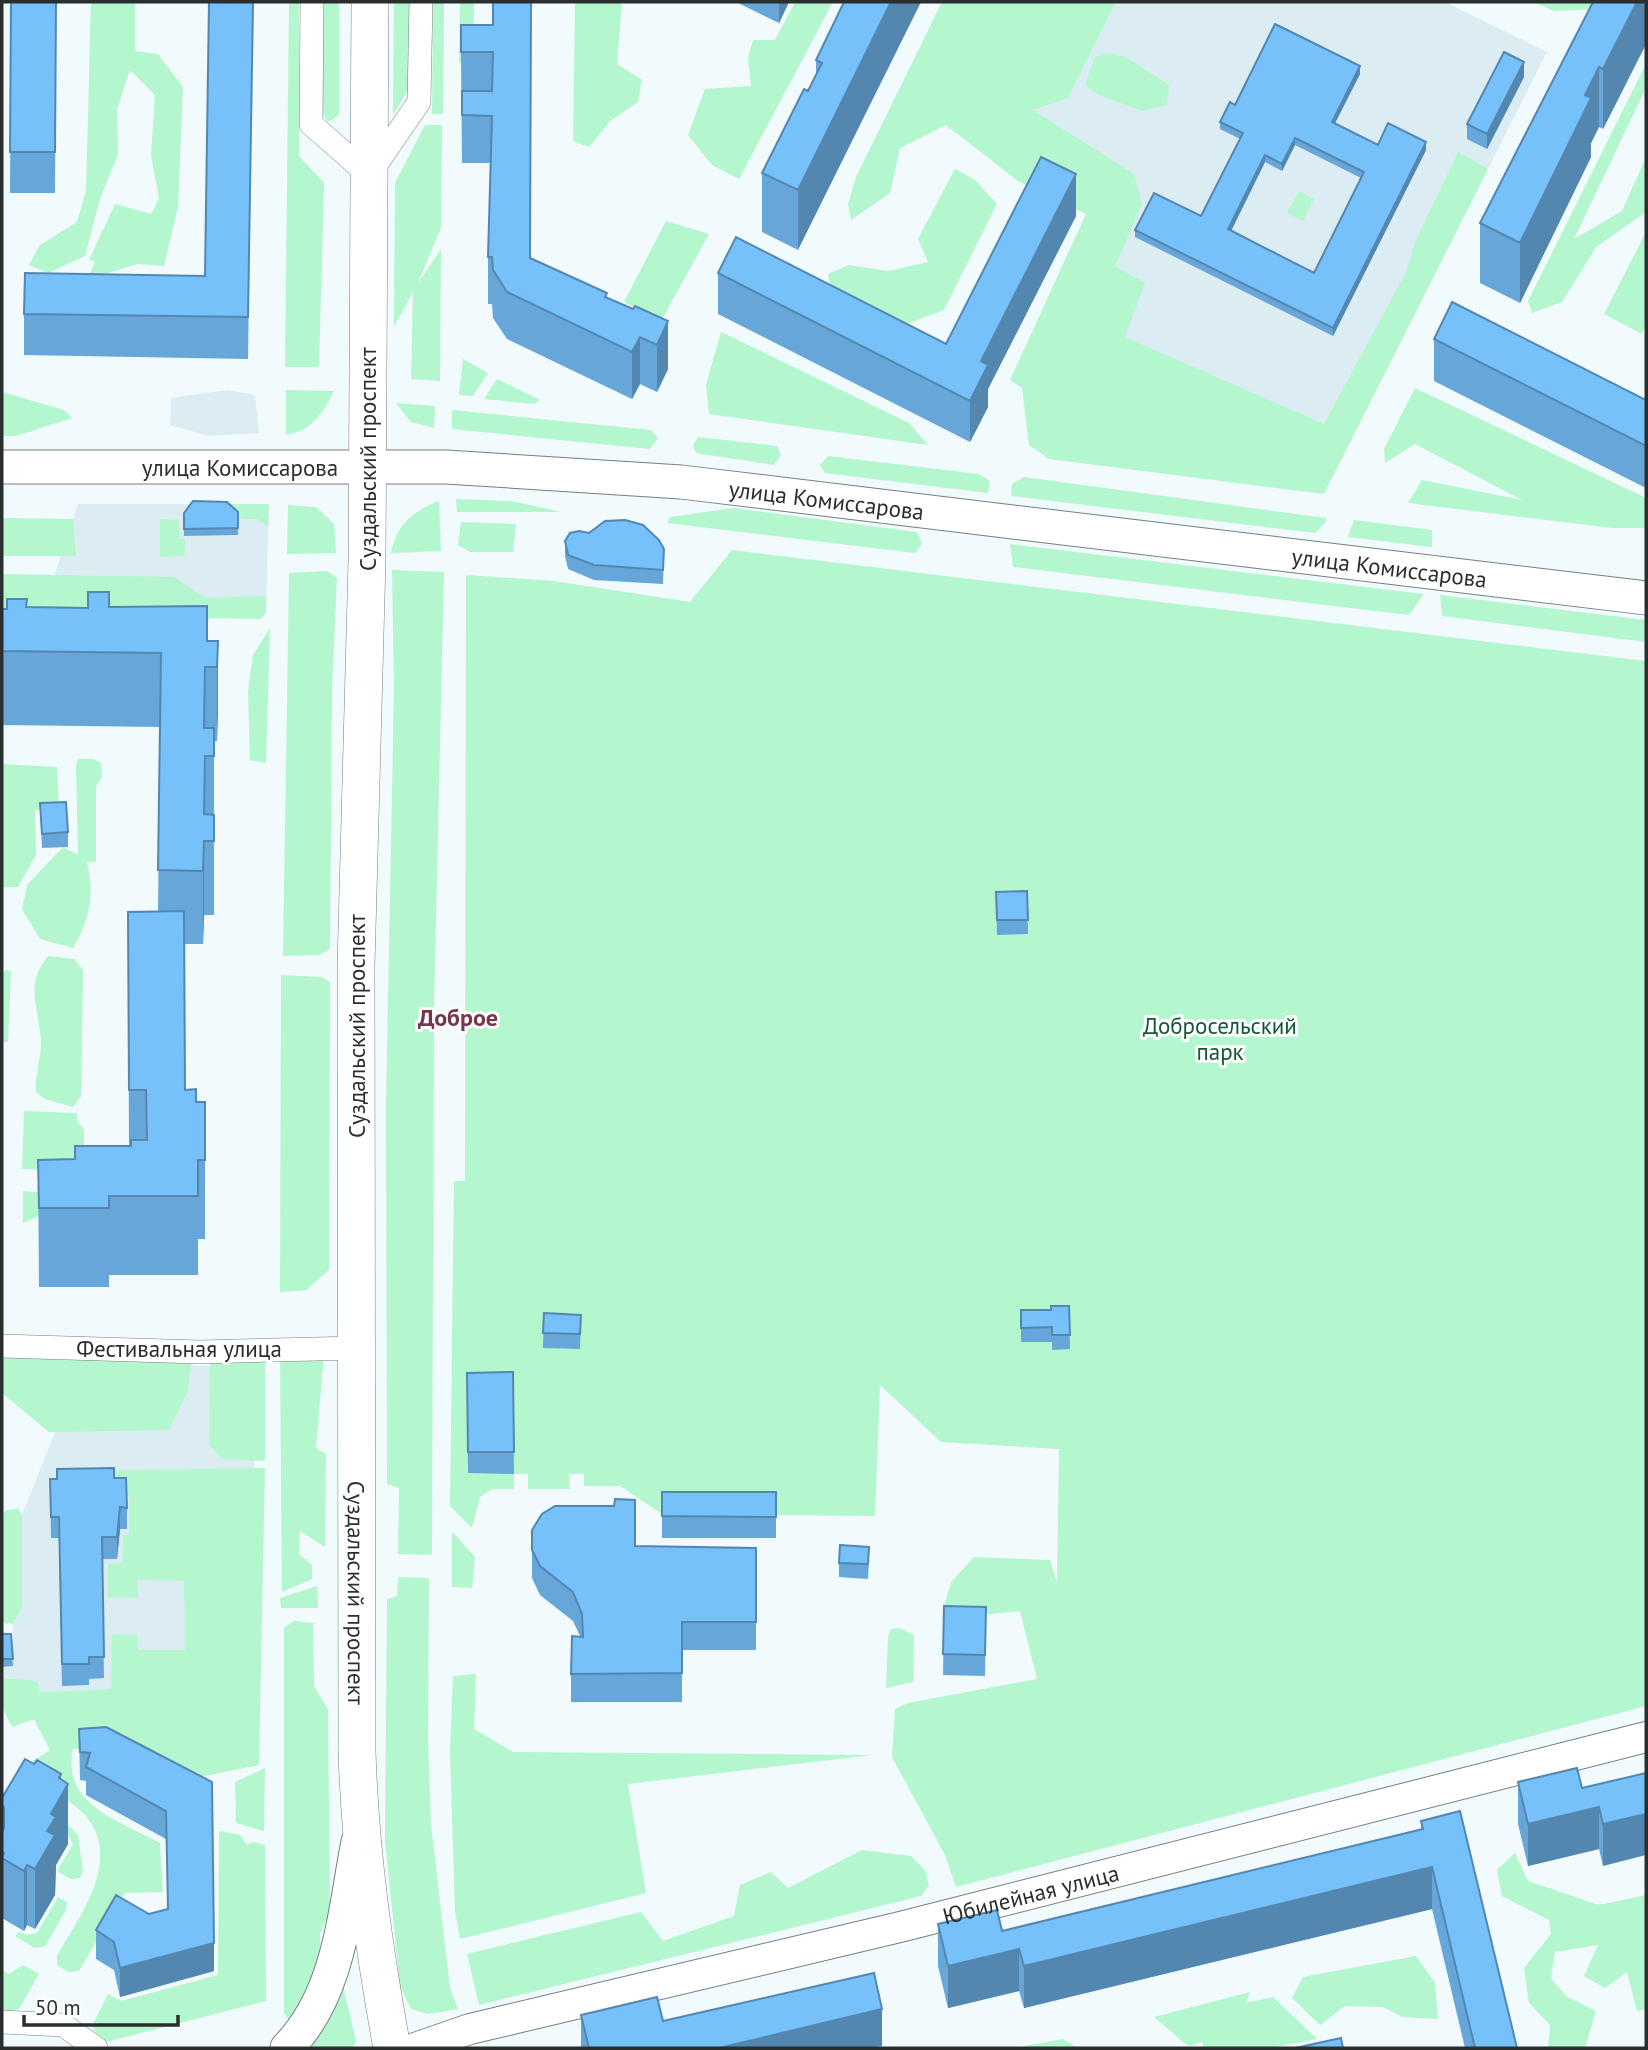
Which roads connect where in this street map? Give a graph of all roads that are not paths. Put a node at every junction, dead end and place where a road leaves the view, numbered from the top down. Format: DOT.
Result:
graph roads {
  1 [pos="312,2"];
  2 [pos="370,2"];
  3 [pos="421,2"];
  4 [pos="369,175"];
  5 [pos="368,466"];
  6 [pos="2,467"];
  7 [pos="1646,598"];
  8 [pos="2,1346"];
  9 [pos="356,1348"];
  10 [pos="1646,1737"];
  11 [pos="359,1833"];
  12 [pos="2,2022"];
  13 [pos="96,2048"];
  14 [pos="287,2048"];
  15 [pos="393,2048"];
  16 [pos="415,2048"];
  1 -- 4 [label="street"];
  2 -- 4 [label="main road, Суздальский проспект"];
  3 -- 4 [label="street"];
  4 -- 5 [label="main road, Суздальский проспект"];
  5 -- 6 [label="main road, улица Комиссарова"];
  5 -- 7 [label="main road, улица Комиссарова"];
  5 -- 9 [label="main road, Суздальский проспект"];
  8 -- 9 [label="street, Фестивальная улица"];
  9 -- 11 [label="main road, Суздальский проспект"];
  10 -- 16 [label="street, Юбилейная улица"];
  11 -- 14 [label="main road"];
  11 -- 15 [label="main road, Суздальский проспект"];
  12 -- 13 [label="street"];
}
